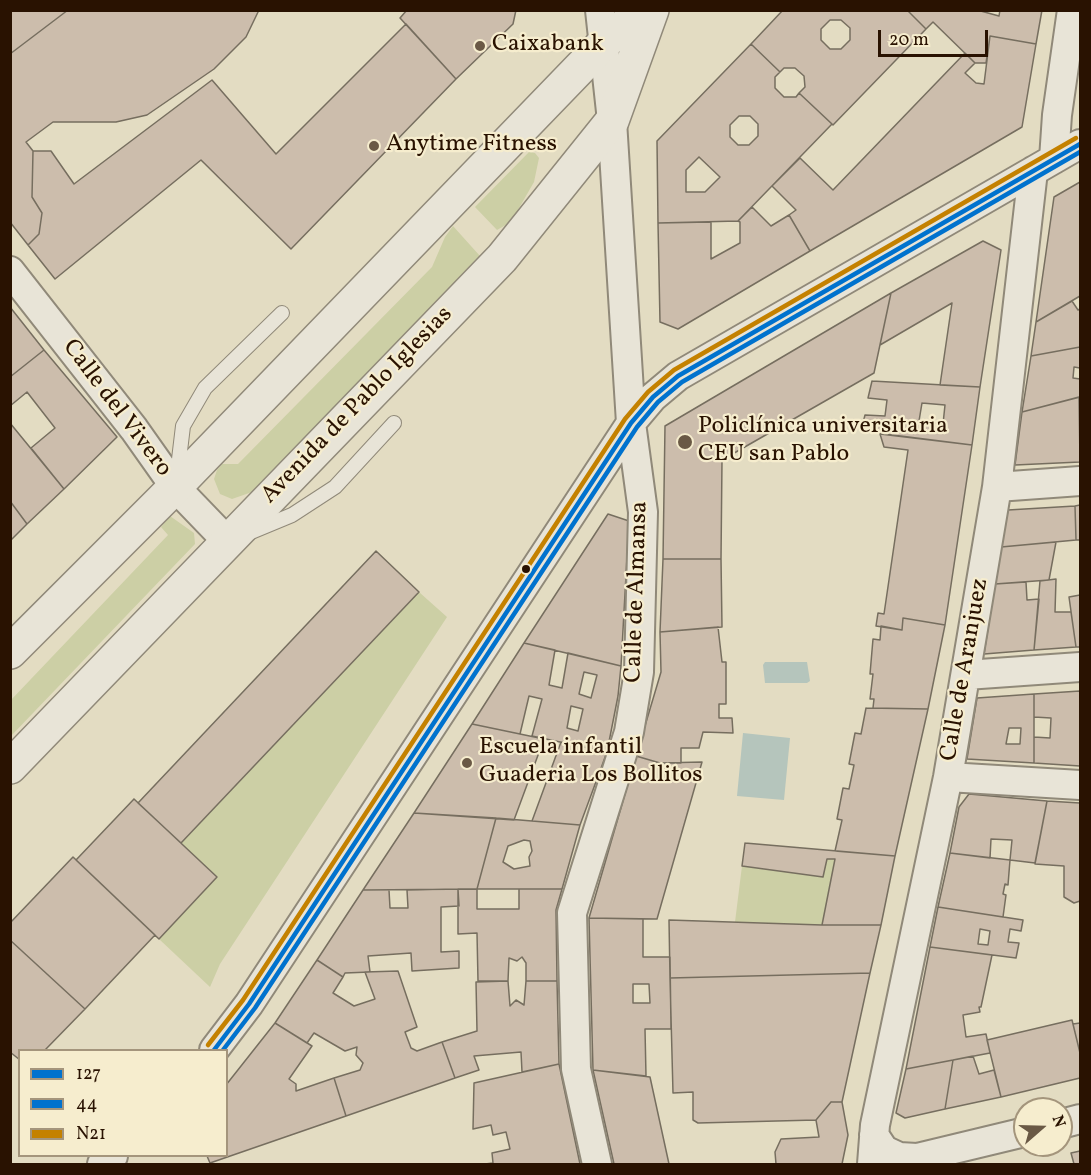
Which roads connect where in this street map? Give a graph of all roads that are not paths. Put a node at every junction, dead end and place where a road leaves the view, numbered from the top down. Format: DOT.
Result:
graph roads {
  1 [pos="643,10"];
  2 [pos="652,10"];
  3 [pos="1072,10"];
  4 [pos="603,26"];
  5 [pos="612,121"];
  6 [pos="1080,144"];
  7 [pos="1044,165"];
  8 [pos="10,271"];
  9 [pos="282,313"];
  10 [pos="394,423"];
  11 [pos="631,423"];
  12 [pos="1080,480"];
  13 [pos="175,487"];
  14 [pos="997,487"];
  15 [pos="227,542"];
  16 [pos="10,652"];
  17 [pos="1080,667"];
  18 [pos="966,675"];
  19 [pos="10,767"];
  20 [pos="948,777"];
  21 [pos="1080,785"];
  22 [pos="215,1049"];
  23 [pos="874,1135"];
  24 [pos="1013,1135"];
  25 [pos="597,1164"];
  26 [pos="872,1164"];
  1 -- 4 [label="street"];
  2 -- 5 [label="street, Avenida de Pablo Iglesias"];
  3 -- 7 [label="street, Calle de Aranjuez"];
  4 -- 5 [label="street, Calle de Almansa"];
  4 -- 13 [label="street"];
  5 -- 11 [label="street, Calle de Almansa"];
  5 -- 15 [label="street, Avenida de Pablo Iglesias"];
  6 -- 7 [label="street"];
  7 -- 11 [label="street"];
  7 -- 14 [label="street, Calle de Aranjuez"];
  8 -- 13 [label="street, Calle del Vivero"];
  9 -- 13 [label="lane"];
  10 -- 15 [label="lane"];
  11 -- 22 [label="street"];
  11 -- 25 [label="street, Calle de Almansa"];
  12 -- 14 [label="street"];
  13 -- 15 [label="street, Calle del Vivero"];
  13 -- 16 [label="street"];
  14 -- 18 [label="street, Calle de Aranjuez"];
  15 -- 19 [label="street, Avenida de Pablo Iglesias"];
  17 -- 18 [label="street"];
  18 -- 20 [label="street, Calle de Aranjuez"];
  20 -- 21 [label="street"];
  20 -- 23 [label="street, Calle de Aranjuez"];
  23 -- 24 [label="street"];
  23 -- 26 [label="street, Calle de Aranjuez"];
}
